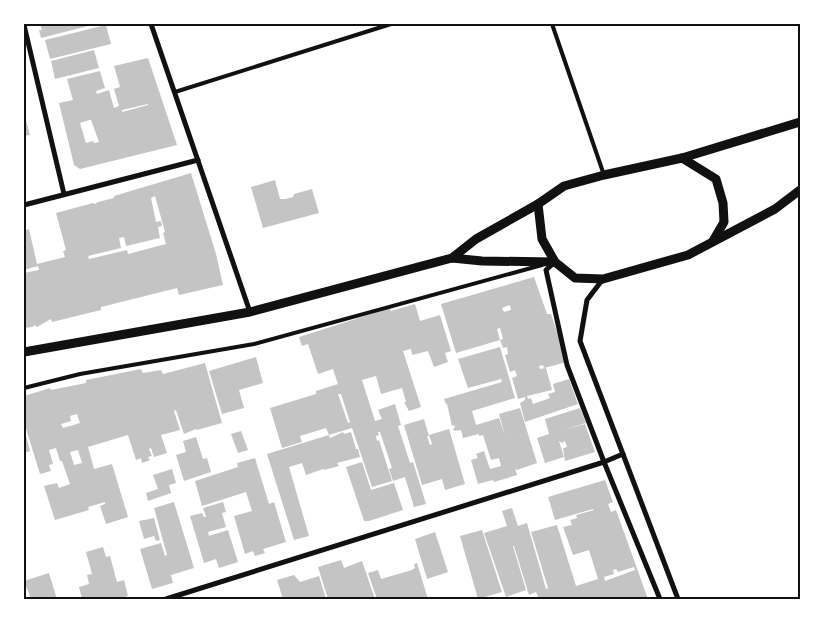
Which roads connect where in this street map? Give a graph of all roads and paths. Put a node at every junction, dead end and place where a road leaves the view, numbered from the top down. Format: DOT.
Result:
graph roads {
  1 [pos="151,24"];
  2 [pos="391,24"];
  3 [pos="552,24"];
  4 [pos="24,25"];
  5 [pos="175,92"];
  6 [pos="800,122"];
  7 [pos="682,158"];
  8 [pos="198,160"];
  9 [pos="604,175"];
  10 [pos="800,190"];
  11 [pos="64,194"];
  12 [pos="538,204"];
  13 [pos="24,205"];
  14 [pos="713,242"];
  15 [pos="452,258"];
  16 [pos="555,262"];
  17 [pos="603,279"];
  18 [pos="250,312"];
  19 [pos="24,352"];
  20 [pos="24,388"];
  21 [pos="623,454"];
  22 [pos="604,462"];
  23 [pos="166,599"];
  24 [pos="660,599"];
  25 [pos="678,599"];
  1 -- 5 [label="street"];
  2 -- 5 [label="lane"];
  3 -- 9 [label="lane"];
  4 -- 11 [label="street"];
  5 -- 8 [label="street"];
  6 -- 7 [label="street"];
  7 -- 9 [label="street"];
  7 -- 14 [label="street"];
  8 -- 11 [label="street"];
  8 -- 18 [label="street"];
  9 -- 12 [label="street"];
  10 -- 14 [label="street"];
  11 -- 13 [label="street"];
  12 -- 15 [label="street"];
  12 -- 16 [label="street"];
  14 -- 17 [label="street"];
  15 -- 16 [label="street"];
  15 -- 18 [label="street"];
  16 -- 17 [label="street"];
  16 -- 20 [label="lane"];
  16 -- 22 [label="street"];
  17 -- 21 [label="street"];
  18 -- 19 [label="street"];
  21 -- 22 [label="street"];
  21 -- 25 [label="street"];
  22 -- 23 [label="street"];
  22 -- 24 [label="street"];
}
